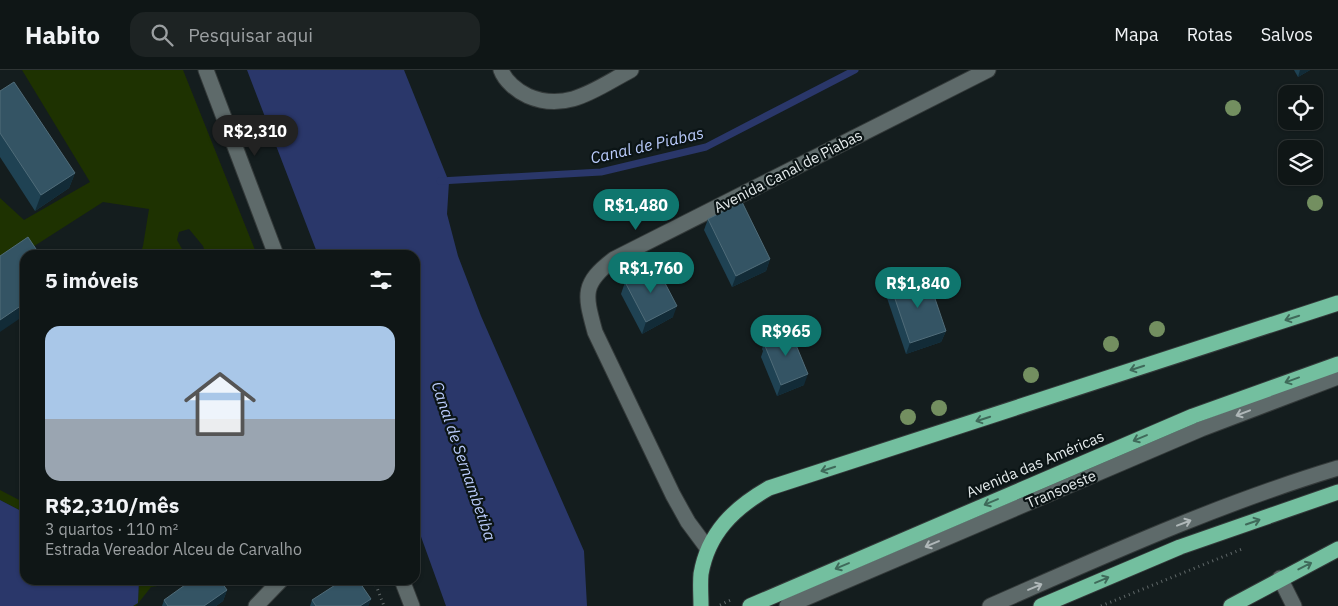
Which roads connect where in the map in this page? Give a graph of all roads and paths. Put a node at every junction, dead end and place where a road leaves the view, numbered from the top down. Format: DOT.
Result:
graph roads {
  1 [pos="206,70"];
  2 [pos="631,70"];
  3 [pos="988,70"];
  4 [pos="501,72"];
  5 [pos="274,250"];
  6 [pos="1338,303"];
  7 [pos="1338,364"];
  8 [pos="1338,377"];
  9 [pos="1338,468"];
  10 [pos="1338,492"];
  11 [pos="1248,546"];
  12 [pos="708,549"];
  13 [pos="1338,549"];
  14 [pos="1280,578"];
  15 [pos="276,585"];
  16 [pos="376,585"];
  17 [pos="404,585"];
  18 [pos="405,585"];
  19 [pos="791,599"];
  20 [pos="256,606"];
  21 [pos="384,606"];
  22 [pos="403,606"];
  23 [pos="412,606"];
  24 [pos="701,606"];
  25 [pos="750,606"];
  26 [pos="990,606"];
  27 [pos="1040,606"];
  28 [pos="1101,606"];
  29 [pos="1231,606"];
  30 [pos="1294,606"];
  1 -- 5 [label="street"];
  2 -- 4 [label="street"];
  3 -- 12 [label="street, Avenida Canal de Piabas"];
  6 -- 12 [label="highway, one-way"];
  7 -- 19 [label="highway, Avenida das Américas, one-way"];
  8 -- 19 [label="street, Transoeste, one-way"];
  26 -- 9 [label="street, one-way"];
  27 -- 10 [label="highway, one-way"];
  11 -- 28 [label="path"];
  12 -- 24 [label="highway"];
  14 -- 13 [label="highway, one-way"];
  14 -- 29 [label="highway"];
  14 -- 30 [label="street"];
  15 -- 20 [label="street"];
  16 -- 21 [label="path"];
  17 -- 22 [label="street"];
  18 -- 23 [label="street"];
  19 -- 25 [label="highway, Avenida das Américas"];
}
